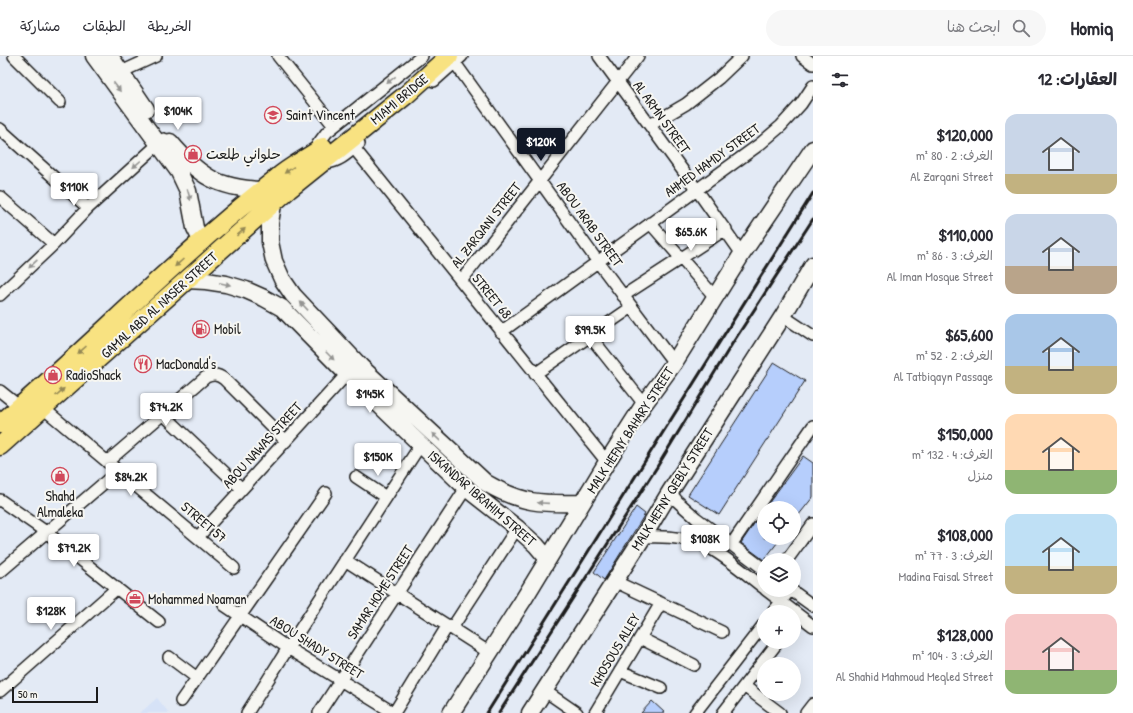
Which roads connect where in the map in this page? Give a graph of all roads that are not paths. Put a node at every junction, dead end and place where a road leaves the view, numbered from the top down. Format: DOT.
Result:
graph roads {
  1 [pos="14,56"];
  2 [pos="94,56"];
  3 [pos="110,56"];
  4 [pos="156,56"];
  5 [pos="278,56"];
  6 [pos="422,56"];
  7 [pos="438,56"];
  8 [pos="599,56"];
  9 [pos="638,56"];
  10 [pos="742,56"];
  11 [pos="802,56"];
  12 [pos="456,58"];
  13 [pos="813,64"];
  14 [pos="121,72"];
  15 [pos="618,82"];
  16 [pos="813,86"];
  17 [pos="60,102"];
  18 [pos="650,125"];
  19 [pos="0,129"];
  20 [pos="345,137"];
  21 [pos="162,140"];
  22 [pos="813,149"];
  23 [pos="540,180"];
  24 [pos="697,190"];
  25 [pos="0,197"];
  26 [pos="268,197"];
  27 [pos="88,208"];
  28 [pos="650,223"];
  29 [pos="726,229"];
  30 [pos="202,242"];
  31 [pos="54,244"];
  32 [pos="742,254"];
  33 [pos="681,258"];
  34 [pos="598,262"];
  35 [pos="813,265"];
  36 [pos="186,280"];
  37 [pos="461,281"];
  38 [pos="1,293"];
  39 [pos="623,296"];
  40 [pos="715,297"];
  41 [pos="632,307"];
  42 [pos="783,316"];
  43 [pos="501,332"];
  44 [pos="590,336"];
  45 [pos="813,336"];
  46 [pos="674,363"];
  47 [pos="347,374"];
  48 [pos="535,374"];
  49 [pos="0,391"];
  50 [pos="644,404"];
  51 [pos="20,407"];
  52 [pos="43,408"];
  53 [pos="163,414"];
  54 [pos="0,424"];
  55 [pos="812,431"];
  56 [pos="286,441"];
  57 [pos="421,444"];
  58 [pos="0,446"];
  59 [pos="107,462"];
  60 [pos="607,462"];
  61 [pos="118,471"];
  62 [pos="356,477"];
  63 [pos="486,483"];
  64 [pos="242,490"];
  65 [pos="326,492"];
  66 [pos="472,492"];
  67 [pos="670,492"];
  68 [pos="386,497"];
  69 [pos="0,500"];
  70 [pos="582,503"];
  71 [pos="813,524"];
  72 [pos="517,528"];
  73 [pos="46,532"];
  74 [pos="198,537"];
  75 [pos="642,537"];
  76 [pos="731,545"];
  77 [pos="792,553"];
  78 [pos="548,559"];
  79 [pos="345,560"];
  80 [pos="757,565"];
  81 [pos="234,568"];
  82 [pos="0,572"];
  83 [pos="614,581"];
  84 [pos="757,583"];
  85 [pos="117,588"];
  86 [pos="397,593"];
  87 [pos="775,597"];
  88 [pos="785,597"];
  89 [pos="801,597"];
  90 [pos="781,602"];
  91 [pos="661,603"];
  92 [pos="224,604"];
  93 [pos="811,604"];
  94 [pos="779,605"];
  95 [pos="784,605"];
  96 [pos="801,613"];
  97 [pos="241,616"];
  98 [pos="801,620"];
  99 [pos="159,622"];
  100 [pos="813,626"];
  101 [pos="450,627"];
  102 [pos="722,632"];
  103 [pos="757,633"];
  104 [pos="640,638"];
  105 [pos="288,648"];
  106 [pos="773,649"];
  107 [pos="490,653"];
  108 [pos="169,657"];
  109 [pos="694,664"];
  110 [pos="620,671"];
  111 [pos="197,678"];
  112 [pos="340,680"];
  113 [pos="744,686"];
  114 [pos="661,688"];
  115 [pos="0,691"];
  116 [pos="545,691"];
  117 [pos="181,701"];
  118 [pos="813,704"];
  119 [pos="247,713"];
  120 [pos="319,713"];
  121 [pos="394,713"];
  122 [pos="451,713"];
  123 [pos="530,713"];
  124 [pos="577,713"];
  125 [pos="595,713"];
  126 [pos="695,713"];
  127 [pos="723,713"];
  128 [pos="780,713"];
  129 [pos="806,713"];
  1 -- 17 [label="street"];
  2 -- 21 [label="street, one-way"];
  3 -- 14 [label="street"];
  4 -- 14 [label="street"];
  5 -- 20 [label="street, STREET 68"];
  6 -- 20 [label="street, GAMAL ABD AL NASER STREET, one-way"];
  7 -- 20 [label="main road, MIAMI BRIDGE"];
  8 -- 15 [label="street, AL ARMN STREET"];
  9 -- 15 [label="street, AL ZARQANI STREET"];
  10 -- 18 [label="street"];
  11 -- 13 [label="street"];
  12 -- 20 [label="main road, MIAMI BRIDGE"];
  12 -- 23 [label="street, ABOU ARAB STREET"];
  14 -- 21 [label="street"];
  15 -- 18 [label="street, AL ARMN STREET"];
  15 -- 23 [label="street, AL ZARQANI STREET"];
  16 -- 24 [label="street, AHMED HAMDY STREET"];
  18 -- 24 [label="street, AL ARMN STREET"];
  19 -- 27 [label="street"];
  20 -- 26 [label="main road, GAMAL ABD AL NASER STREET"];
  20 -- 37 [label="street, STREET 68"];
  21 -- 26 [label="street"];
  21 -- 27 [label="street, one-way"];
  21 -- 30 [label="street, one-way"];
  22 -- 32 [label="street, MALK HEFNY BAHARY STREET"];
  23 -- 34 [label="street, ABOU ARAB STREET"];
  23 -- 37 [label="street, AL ZARQANI STREET"];
  24 -- 28 [label="street, AHMED HAMDY STREET"];
  24 -- 29 [label="street, AL ARMN STREET"];
  25 -- 31 [label="street"];
  26 -- 30 [label="main road, GAMAL ABD AL NASER STREET"];
  36 -- 26 [label="main road, GAMAL ABD AL NASER STREET, one-way"];
  63 -- 26 [label="street, ISKANDAR IBRAHIM STREET, one-way"];
  27 -- 31 [label="street"];
  28 -- 33 [label="street"];
  28 -- 34 [label="street, AHMED HAMDY STREET"];
  29 -- 32 [label="street, AL ARMN STREET"];
  29 -- 33 [label="street"];
  30 -- 51 [label="main road, GAMAL ABD AL NASER STREET, one-way"];
  31 -- 38 [label="street, one-way"];
  32 -- 40 [label="street, MALK HEFNY BAHARY STREET"];
  33 -- 39 [label="street"];
  33 -- 40 [label="street"];
  34 -- 39 [label="street, ABOU ARAB STREET"];
  34 -- 43 [label="street, AHMED HAMDY STREET"];
  35 -- 42 [label="street, MALK HEFNY QEBLY STREET"];
  36 -- 47 [label="street, ISKANDAR IBRAHIM STREET, one-way"];
  52 -- 36 [label="main road, GAMAL ABD AL NASER STREET, one-way"];
  37 -- 43 [label="street, STREET 68"];
  39 -- 41 [label="street, ABOU ARAB STREET"];
  40 -- 46 [label="street, MALK HEFNY BAHARY STREET"];
  41 -- 44 [label="street"];
  41 -- 46 [label="street, ABOU ARAB STREET"];
  42 -- 45 [label="street"];
  42 -- 67 [label="street, MALK HEFNY QEBLY STREET"];
  43 -- 48 [label="street, STREET 68"];
  44 -- 48 [label="street"];
  44 -- 50 [label="street"];
  46 -- 50 [label="street, MALK HEFNY BAHARY STREET"];
  47 -- 56 [label="street, ABOU NAWAS STREET"];
  47 -- 57 [label="street, ISKANDAR IBRAHIM STREET"];
  48 -- 60 [label="street, STREET 68"];
  49 -- 51 [label="street"];
  50 -- 60 [label="street, MALK HEFNY BAHARY STREET"];
  51 -- 54 [label="main road, GAMAL ABD AL NASER STREET"];
  52 -- 58 [label="main road, GAMAL ABD AL NASER STREET"];
  52 -- 59 [label="street, STREET 57"];
  53 -- 56 [label="street"];
  53 -- 59 [label="street"];
  53 -- 64 [label="street"];
  55 -- 76 [label="street"];
  56 -- 64 [label="street, ABOU NAWAS STREET"];
  57 -- 66 [label="street, ISKANDAR IBRAHIM STREET"];
  57 -- 68 [label="street"];
  59 -- 61 [label="street, STREET 57"];
  60 -- 70 [label="street, MALK HEFNY BAHARY STREET"];
  61 -- 73 [label="street"];
  61 -- 74 [label="street, STREET 57"];
  62 -- 68 [label="street"];
  63 -- 66 [label="street"];
  70 -- 63 [label="street, ISKANDAR IBRAHIM STREET, one-way"];
  64 -- 74 [label="street, ABOU NAWAS STREET"];
  65 -- 97 [label="street"];
  66 -- 72 [label="street, ISKANDAR IBRAHIM STREET"];
  66 -- 86 [label="street, SAMAR HOME STREET"];
  67 -- 75 [label="street, MALK HEFNY QEBLY STREET"];
  67 -- 76 [label="street"];
  68 -- 79 [label="street"];
  69 -- 73 [label="street"];
  70 -- 78 [label="street, MALK HEFNY BAHARY STREET"];
  71 -- 77 [label="street"];
  72 -- 78 [label="street, ISKANDAR IBRAHIM STREET"];
  72 -- 101 [label="street"];
  73 -- 82 [label="street"];
  73 -- 85 [label="street"];
  74 -- 81 [label="street, STREET 57"];
  75 -- 83 [label="street, MALK HEFNY QEBLY STREET"];
  75 -- 84 [label="street"];
  76 -- 80 [label="street"];
  78 -- 107 [label="street, MALK HEFNY BAHARY STREET"];
  79 -- 86 [label="street"];
  79 -- 105 [label="street"];
  83 -- 91 [label="street"];
  83 -- 116 [label="street, MALK HEFNY QEBLY STREET"];
  85 -- 99 [label="street"];
  85 -- 115 [label="street"];
  86 -- 101 [label="street"];
  86 -- 112 [label="street, SAMAR HOME STREET"];
  87 -- 90 [label="street"];
  88 -- 90 [label="street"];
  89 -- 93 [label="street"];
  90 -- 94 [label="street"];
  90 -- 95 [label="street"];
  91 -- 102 [label="street"];
  91 -- 104 [label="street, KHOSOUS ALLEY"];
  92 -- 97 [label="street, ABOU SHADY STREET"];
  93 -- 96 [label="street"];
  97 -- 105 [label="street, ABOU SHADY STREET"];
  97 -- 111 [label="street"];
  98 -- 100 [label="street"];
  101 -- 107 [label="street"];
  101 -- 121 [label="street"];
  103 -- 126 [label="street"];
  104 -- 109 [label="street"];
  104 -- 110 [label="street, KHOSOUS ALLEY"];
  105 -- 112 [label="street, ABOU SHADY STREET"];
  105 -- 119 [label="street"];
  106 -- 113 [label="street"];
  107 -- 122 [label="street, MALK HEFNY BAHARY STREET"];
  108 -- 111 [label="street"];
  110 -- 114 [label="street"];
  110 -- 125 [label="street, KHOSOUS ALLEY"];
  111 -- 117 [label="street"];
  112 -- 120 [label="street, SAMAR HOME STREET"];
  112 -- 121 [label="street, ABOU SHADY STREET"];
  113 -- 127 [label="street"];
  113 -- 128 [label="street"];
  116 -- 123 [label="street, MALK HEFNY QEBLY STREET"];
  116 -- 124 [label="street"];
  118 -- 129 [label="street"];
}
